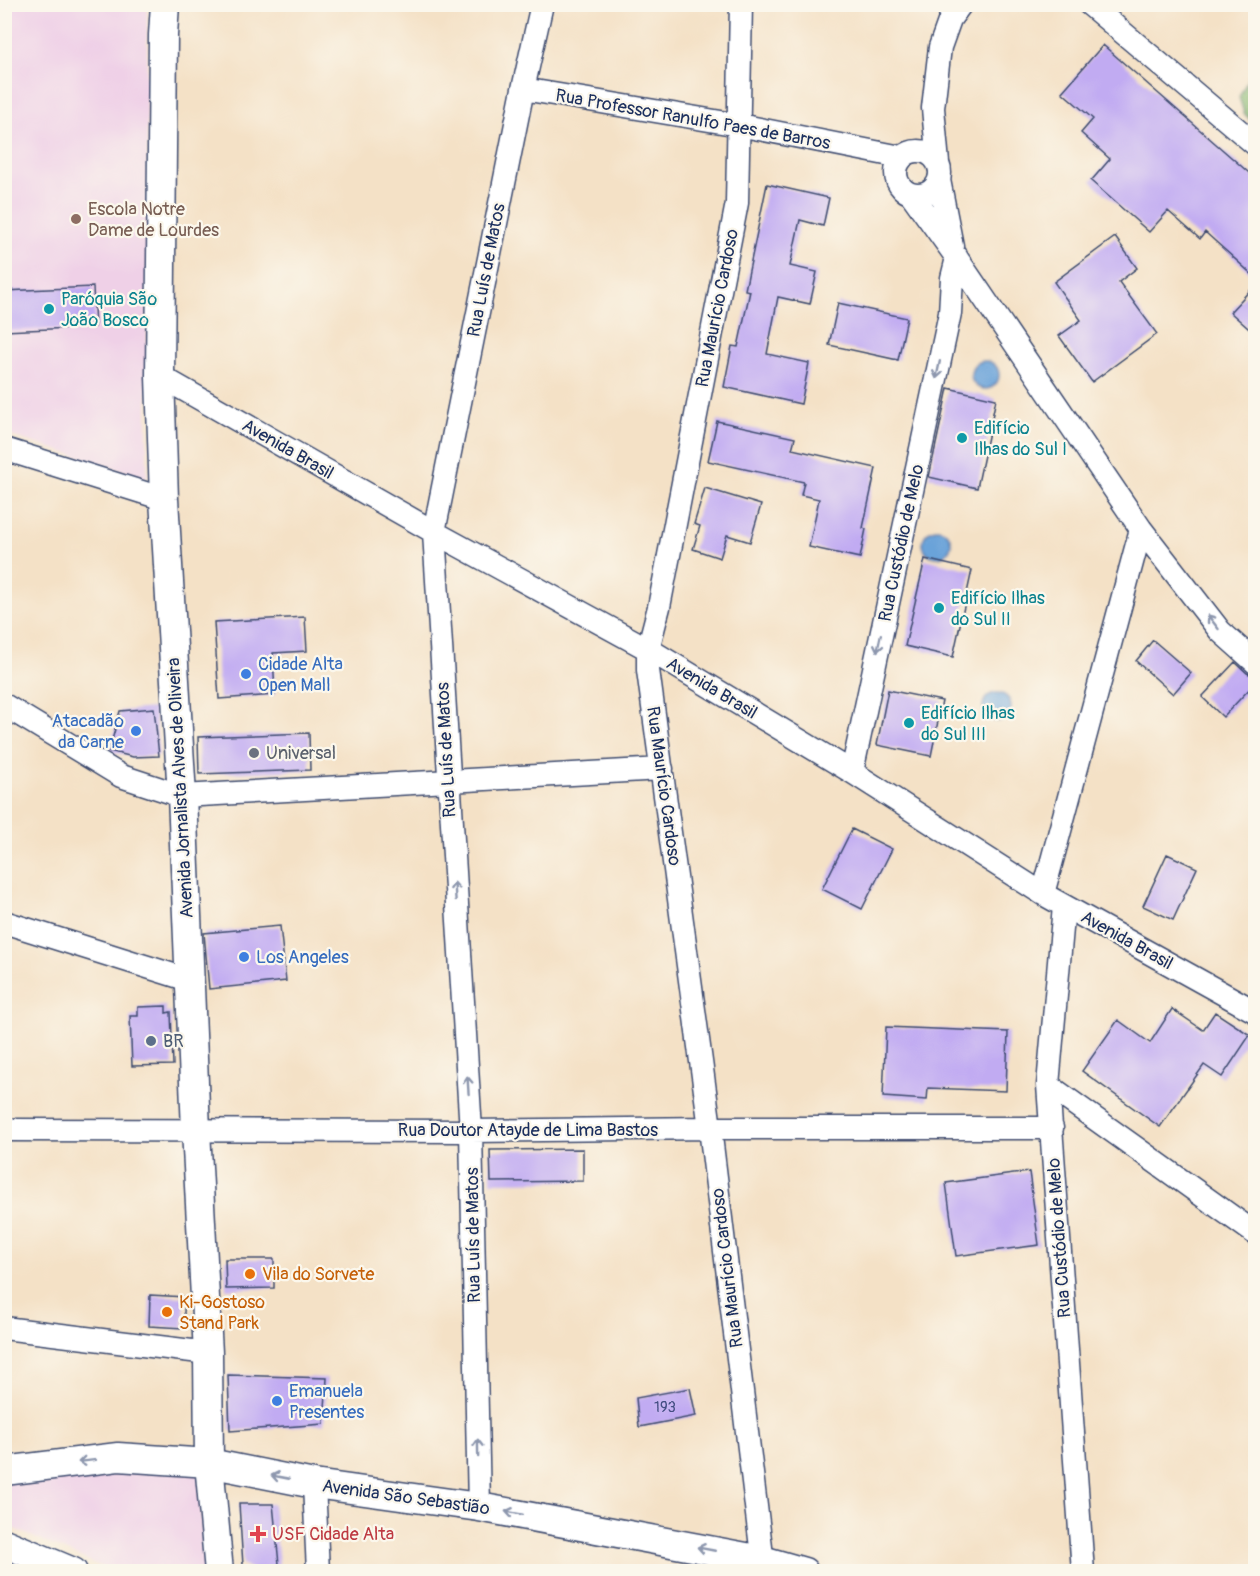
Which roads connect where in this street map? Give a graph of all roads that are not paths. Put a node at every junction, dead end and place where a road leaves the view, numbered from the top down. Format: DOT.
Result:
graph roads {
  1 [pos="165,4"];
  2 [pos="542,4"];
  3 [pos="741,4"];
  4 [pos="961,4"];
  5 [pos="1089,4"];
  6 [pos="522,89"];
  7 [pos="933,108"];
  8 [pos="739,125"];
  9 [pos="1256,145"];
  10 [pos="864,150"];
  11 [pos="909,154"];
  12 [pos="939,172"];
  13 [pos="904,188"];
  14 [pos="955,254"];
  15 [pos="978,288"];
  16 [pos="950,313"];
  17 [pos="160,376"];
  18 [pos="4,449"];
  19 [pos="164,500"];
  20 [pos="1141,529"];
  21 [pos="434,532"];
  22 [pos="648,649"];
  23 [pos="1256,663"];
  24 [pos="4,705"];
  25 [pos="662,770"];
  26 [pos="852,772"];
  27 [pos="448,781"];
  28 [pos="182,796"];
  29 [pos="1043,894"];
  30 [pos="1064,906"];
  31 [pos="4,922"];
  32 [pos="189,980"];
  33 [pos="1256,1012"];
  34 [pos="1048,1085"];
  35 [pos="710,1128"];
  36 [pos="1052,1128"];
  37 [pos="4,1130"];
  38 [pos="196,1130"];
  39 [pos="471,1131"];
  40 [pos="1256,1234"];
  41 [pos="4,1328"];
  42 [pos="208,1353"];
  43 [pos="209,1463"];
  44 [pos="4,1471"];
  45 [pos="314,1484"];
  46 [pos="479,1507"];
  47 [pos="4,1544"];
  48 [pos="763,1566"];
  49 [pos="73,1572"];
  50 [pos="219,1572"];
  51 [pos="318,1572"];
  52 [pos="804,1572"];
  53 [pos="1083,1572"];
  1 -- 17 [label="street, Avenida Jornalista Alves de Oliveira"];
  2 -- 6 [label="street, Rua Luís de Matos"];
  3 -- 8 [label="street, Rua Maurício Cardoso"];
  4 -- 7 [label="street"];
  5 -- 9 [label="street"];
  6 -- 8 [label="street, Rua Professor Ranulfo Paes de Barros"];
  6 -- 21 [label="street, Rua Luís de Matos"];
  7 -- 11 [label="street"];
  7 -- 12 [label="street"];
  8 -- 10 [label="street, Rua Professor Ranulfo Paes de Barros"];
  8 -- 22 [label="street, Rua Maurício Cardoso"];
  10 -- 11 [label="street, Rua Professor Ranulfo Paes de Barros"];
  10 -- 13 [label="street"];
  11 -- 12 [label="street"];
  11 -- 13 [label="street"];
  12 -- 13 [label="street"];
  12 -- 14 [label="street"];
  13 -- 14 [label="street"];
  14 -- 15 [label="street"];
  14 -- 16 [label="street, Rua Custódio de Melo"];
  15 -- 16 [label="street"];
  15 -- 20 [label="street"];
  16 -- 26 [label="street, Rua Custódio de Melo, one-way"];
  17 -- 19 [label="street, Avenida Jornalista Alves de Oliveira"];
  17 -- 21 [label="street, Avenida Brasil"];
  18 -- 19 [label="street"];
  19 -- 28 [label="street, Avenida Jornalista Alves de Oliveira"];
  23 -- 20 [label="street, one-way"];
  20 -- 29 [label="street"];
  21 -- 22 [label="street, Avenida Brasil"];
  21 -- 27 [label="street, Rua Luís de Matos"];
  22 -- 25 [label="street, Rua Maurício Cardoso"];
  22 -- 26 [label="street, Avenida Brasil"];
  24 -- 28 [label="street"];
  25 -- 27 [label="street"];
  25 -- 35 [label="street, Rua Maurício Cardoso"];
  26 -- 29 [label="street, Avenida Brasil"];
  27 -- 28 [label="street"];
  39 -- 27 [label="street, Rua Luís de Matos, one-way"];
  28 -- 32 [label="street, Avenida Jornalista Alves de Oliveira"];
  29 -- 30 [label="street, Avenida Brasil"];
  30 -- 33 [label="street, Avenida Brasil"];
  30 -- 34 [label="street, Rua Custódio de Melo"];
  31 -- 32 [label="street"];
  32 -- 38 [label="street, Avenida Jornalista Alves de Oliveira"];
  34 -- 36 [label="street, Rua Custódio de Melo"];
  34 -- 40 [label="street"];
  35 -- 36 [label="street, Rua Doutor Atayde de Lima Bastos"];
  35 -- 39 [label="street, Rua Doutor Atayde de Lima Bastos"];
  35 -- 48 [label="street, Rua Maurício Cardoso"];
  36 -- 53 [label="street, Rua Custódio de Melo"];
  37 -- 38 [label="street, Rua Doutor Atayde de Lima Bastos"];
  38 -- 39 [label="street, Rua Doutor Atayde de Lima Bastos"];
  38 -- 42 [label="street, Avenida Jornalista Alves de Oliveira"];
  46 -- 39 [label="street, Rua Luís de Matos, one-way"];
  41 -- 42 [label="street"];
  42 -- 43 [label="street, Avenida Jornalista Alves de Oliveira"];
  43 -- 44 [label="street, Avenida São Sebastião, one-way"];
  45 -- 43 [label="street, Avenida São Sebastião, one-way"];
  43 -- 50 [label="street, Avenida Jornalista Alves de Oliveira"];
  45 -- 46 [label="street, Avenida São Sebastião"];
  45 -- 51 [label="street"];
  48 -- 46 [label="street, Avenida São Sebastião, one-way"];
  47 -- 49 [label="street"];
  48 -- 52 [label="street, Avenida São Sebastião"];
}
